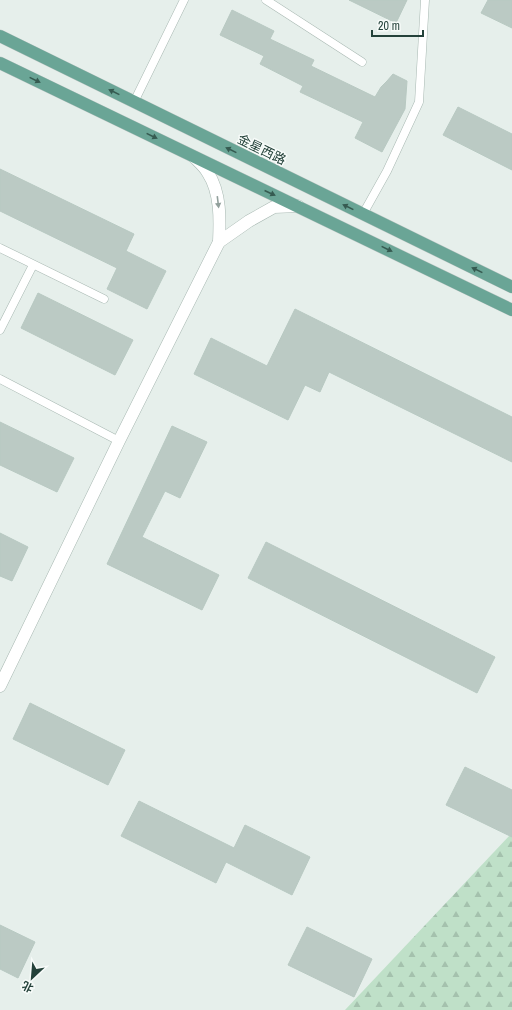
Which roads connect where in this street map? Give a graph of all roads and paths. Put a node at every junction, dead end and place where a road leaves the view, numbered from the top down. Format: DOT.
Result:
graph roads {
  1 [pos="184,0"];
  2 [pos="266,0"];
  3 [pos="424,0"];
  4 [pos="0,36"];
  5 [pos="362,62"];
  6 [pos="0,63"];
  7 [pos="134,102"];
  8 [pos="194,157"];
  9 [pos="298,206"];
  10 [pos="363,214"];
  11 [pos="219,242"];
  12 [pos="0,248"];
  13 [pos="33,264"];
  14 [pos="512,288"];
  15 [pos="104,300"];
  16 [pos="512,310"];
  17 [pos="0,330"];
  18 [pos="0,379"];
  19 [pos="119,441"];
  20 [pos="0,686"];
  1 -- 7 [label="lane"];
  2 -- 5 [label="lane"];
  3 -- 10 [label="lane"];
  7 -- 4 [label="main road, 金星西路, one-way"];
  6 -- 8 [label="main road, one-way"];
  10 -- 7 [label="main road, 金星西路, one-way"];
  8 -- 9 [label="main road, one-way"];
  8 -- 11 [label="street, one-way"];
  9 -- 11 [label="street"];
  9 -- 16 [label="main road, one-way"];
  14 -- 10 [label="main road, 金星西路, one-way"];
  11 -- 19 [label="street"];
  12 -- 13 [label="lane"];
  13 -- 15 [label="lane"];
  13 -- 17 [label="lane"];
  18 -- 19 [label="lane"];
  19 -- 20 [label="street"];
}
